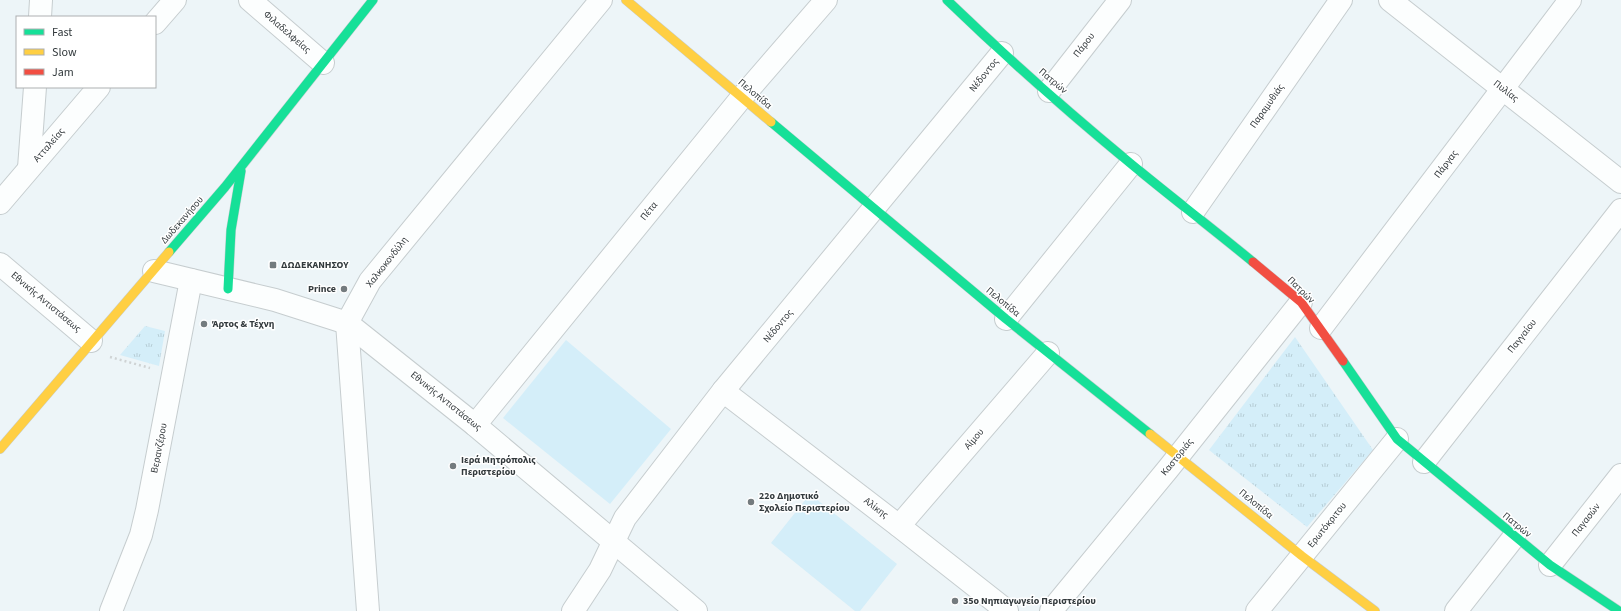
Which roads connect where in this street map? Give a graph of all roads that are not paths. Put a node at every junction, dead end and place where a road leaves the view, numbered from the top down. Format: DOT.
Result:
graph roads {
  1 [pos="42,0"];
  2 [pos="175,0"];
  3 [pos="250,0"];
  4 [pos="373,0"];
  5 [pos="601,0"];
  6 [pos="626,0"];
  7 [pos="826,0"];
  8 [pos="947,0"];
  9 [pos="1120,0"];
  10 [pos="1341,0"];
  11 [pos="1390,0"];
  12 [pos="1570,0"];
  13 [pos="40,16"];
  14 [pos="156,22"];
  15 [pos="1002,53"];
  16 [pos="323,63"];
  17 [pos="35,88"];
  18 [pos="98,88"];
  19 [pos="1503,89"];
  20 [pos="1049,91"];
  21 [pos="742,97"];
  22 [pos="1131,164"];
  23 [pos="243,166"];
  24 [pos="28,168"];
  25 [pos="1621,182"];
  26 [pos="0,203"];
  27 [pos="874,210"];
  28 [pos="1621,210"];
  29 [pos="1194,212"];
  30 [pos="0,264"];
  31 [pos="154,271"];
  32 [pos="191,280"];
  33 [pos="228,289"];
  34 [pos="1301,302"];
  35 [pos="1006,319"];
  36 [pos="347,323"];
  37 [pos="1322,328"];
  38 [pos="87,346"];
  39 [pos="1048,353"];
  40 [pos="723,391"];
  41 [pos="475,425"];
  42 [pos="1396,439"];
  43 [pos="0,449"];
  44 [pos="1178,456"];
  45 [pos="1424,462"];
  46 [pos="1621,475"];
  47 [pos="899,526"];
  48 [pos="1514,537"];
  49 [pos="614,542"];
  50 [pos="1302,556"];
  51 [pos="1550,565"];
  52 [pos="111,611"];
  53 [pos="368,611"];
  54 [pos="573,611"];
  55 [pos="696,611"];
  56 [pos="1007,611"];
  57 [pos="1051,611"];
  58 [pos="1257,611"];
  59 [pos="1375,611"];
  60 [pos="1456,611"];
  61 [pos="1619,611"];
  1 -- 13 [label="street"];
  2 -- 14 [label="street"];
  3 -- 16 [label="street, Φιλαδελφείας"];
  4 -- 16 [label="street, Δωδεκανήσου"];
  5 -- 36 [label="street, Χαλκοκονδύλη"];
  6 -- 21 [label="street, Πελοπίδα"];
  7 -- 21 [label="street, Πέτα"];
  8 -- 15 [label="street, Πατρών"];
  9 -- 20 [label="street, Πάρου"];
  10 -- 29 [label="street, Παραμυθιάς"];
  11 -- 19 [label="street, Πυλίας"];
  12 -- 19 [label="street, Πάργας"];
  15 -- 20 [label="street, Πατρών"];
  15 -- 27 [label="street, Νέδοντος"];
  16 -- 23 [label="street, Δωδεκανήσου"];
  17 -- 24 [label="street"];
  18 -- 24 [label="street, Ατταλείας"];
  19 -- 25 [label="street, Πυλίας"];
  19 -- 37 [label="street, Πάργας"];
  20 -- 22 [label="street, Πατρών"];
  21 -- 27 [label="street, Πελοπίδα"];
  21 -- 41 [label="street, Πέτα"];
  22 -- 29 [label="street, Πατρών"];
  22 -- 35 [label="street"];
  23 -- 31 [label="street, Δωδεκανήσου"];
  23 -- 33 [label="street"];
  24 -- 26 [label="street, Ατταλείας"];
  27 -- 35 [label="street, Πελοπίδα"];
  27 -- 40 [label="street, Νέδοντος"];
  28 -- 45 [label="street, Παγγαίου"];
  29 -- 34 [label="street, Πατρών"];
  30 -- 38 [label="street, Εθνικής Αντιστάσεως"];
  31 -- 32 [label="street, Εθνικής Αντιστάσεως"];
  31 -- 38 [label="street, Δωδεκανήσου"];
  32 -- 33 [label="street, Εθνικής Αντιστάσεως"];
  32 -- 52 [label="street, Βερανζέρου"];
  33 -- 36 [label="street, Εθνικής Αντιστάσεως"];
  34 -- 37 [label="street, Πατρών"];
  34 -- 44 [label="street, Καστοριάς"];
  35 -- 39 [label="street, Πελοπίδα"];
  36 -- 41 [label="street, Εθνικής Αντιστάσεως"];
  36 -- 53 [label="street"];
  37 -- 42 [label="street, Πατρών"];
  38 -- 43 [label="street, Δωδεκανήσου"];
  39 -- 44 [label="street, Πελοπίδα"];
  39 -- 47 [label="street, Αίμου"];
  40 -- 47 [label="street, Αλίκης"];
  40 -- 49 [label="street, Νέδοντος"];
  41 -- 49 [label="street, Εθνικής Αντιστάσεως"];
  42 -- 45 [label="street, Πατρών"];
  42 -- 50 [label="street, Ερωτόκριτου"];
  44 -- 50 [label="street, Πελοπίδα"];
  44 -- 57 [label="street, Καστοριάς"];
  45 -- 48 [label="street, Πατρών"];
  46 -- 51 [label="street, Παγασών"];
  47 -- 56 [label="street, Αλίκης"];
  48 -- 51 [label="street, Πατρών"];
  48 -- 60 [label="street"];
  49 -- 54 [label="street, Νέδοντος"];
  49 -- 55 [label="street, Εθνικής Αντιστάσεως"];
  50 -- 58 [label="street, Ερωτόκριτου"];
  50 -- 59 [label="street, Πελοπίδα"];
  51 -- 61 [label="street, Πατρών"];
}
